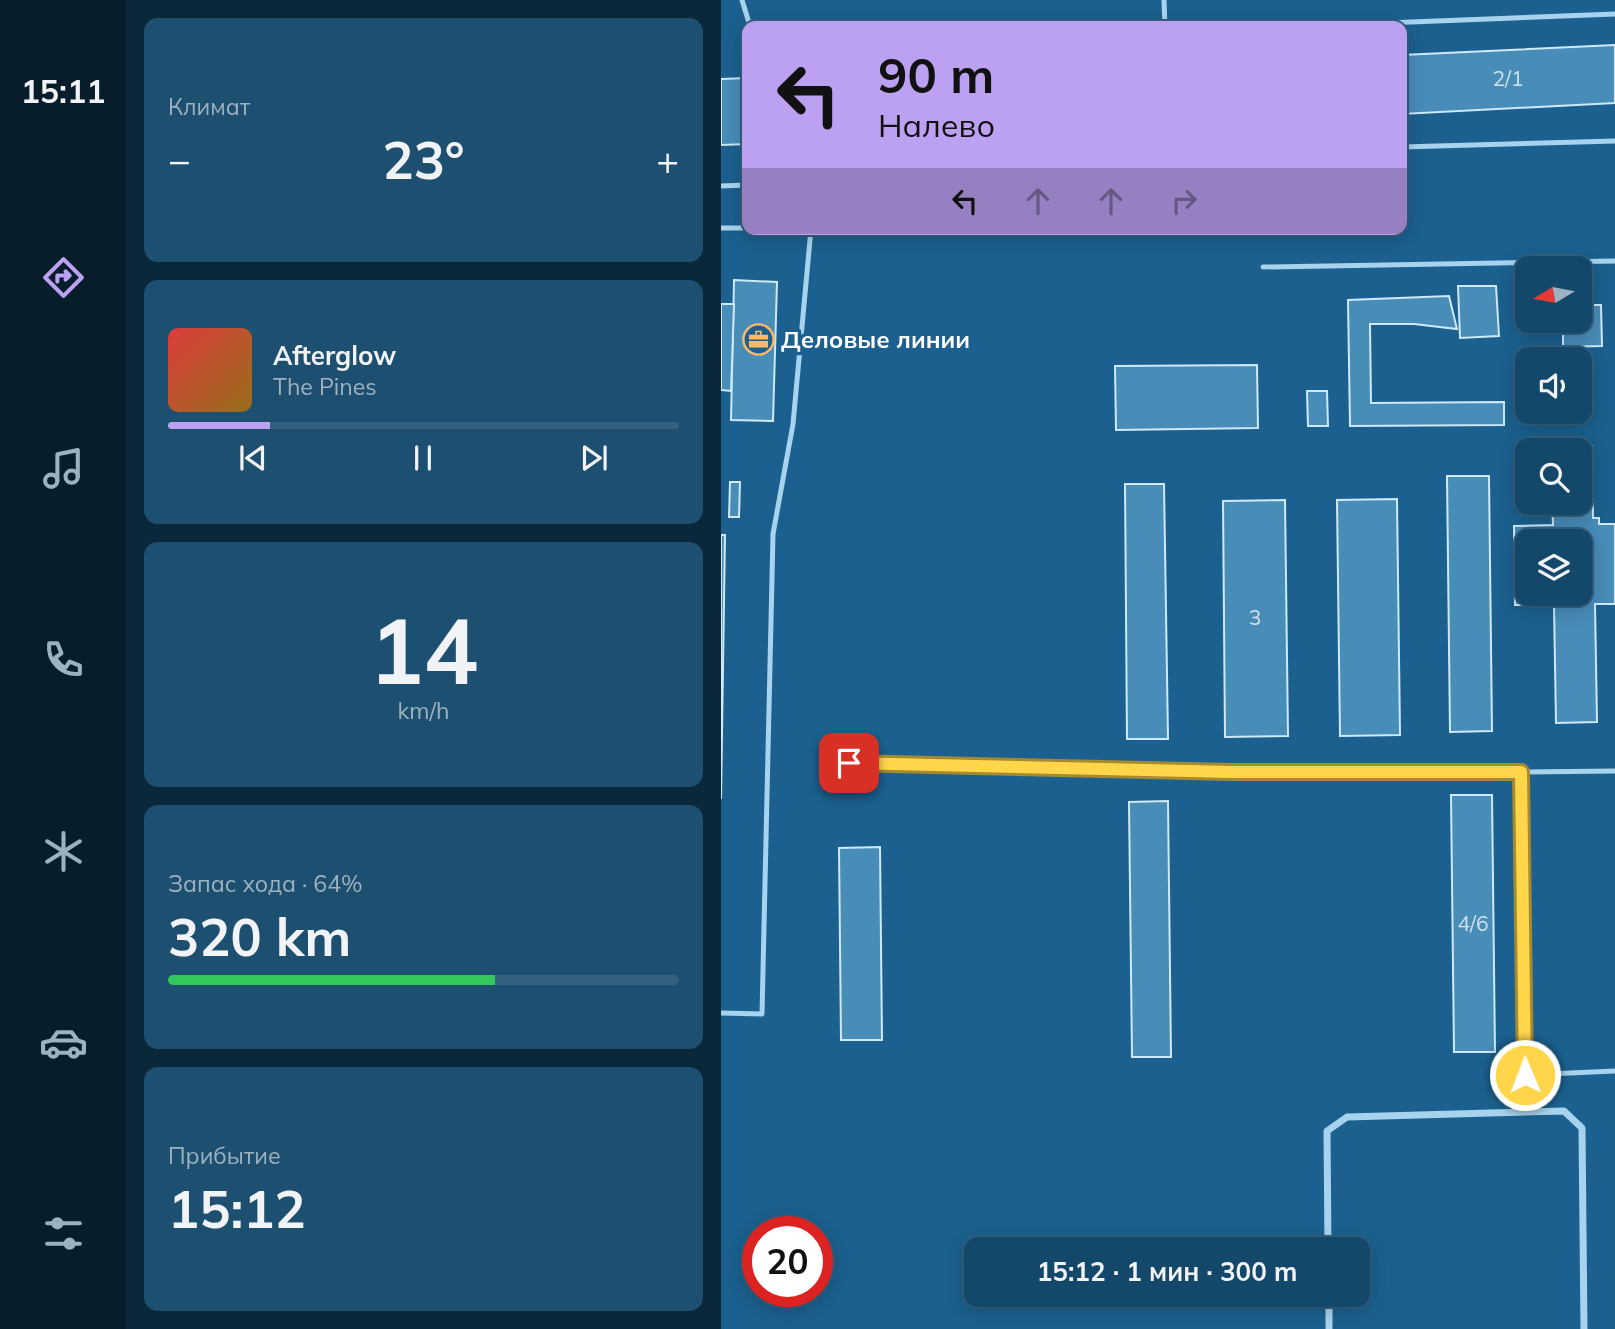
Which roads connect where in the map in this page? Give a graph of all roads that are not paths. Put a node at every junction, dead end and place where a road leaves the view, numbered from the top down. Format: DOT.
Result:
graph roads {
  1 [pos="742,0"];
  2 [pos="1164,0"];
  3 [pos="1615,14"];
  4 [pos="748,21"];
  5 [pos="1164,21"];
  6 [pos="1407,22"];
  7 [pos="1615,141"];
  8 [pos="1407,147"];
  9 [pos="742,184"];
  10 [pos="721,186"];
  11 [pos="721,228"];
  12 [pos="742,228"];
  13 [pos="810,235"];
  14 [pos="1615,261"];
  15 [pos="1263,267"];
  16 [pos="849,763"];
  17 [pos="1615,771"];
  18 [pos="1521,772"];
  19 [pos="721,1013"];
  20 [pos="1615,1071"];
  21 [pos="1328,1237"];
  22 [pos="1328,1307"];
  23 [pos="1329,1329"];
  24 [pos="1584,1329"];
  1 -- 4 [label="lane"];
  2 -- 5 [label="lane"];
  3 -- 6 [label="lane"];
  7 -- 8 [label="lane"];
  9 -- 10 [label="lane"];
  11 -- 12 [label="lane"];
  13 -- 19 [label="lane"];
  14 -- 15 [label="lane"];
  16 -- 18 [label="lane"];
  17 -- 18 [label="lane"];
  18 -- 20 [label="lane"];
  21 -- 24 [label="street"];
  22 -- 23 [label="street"];
}
